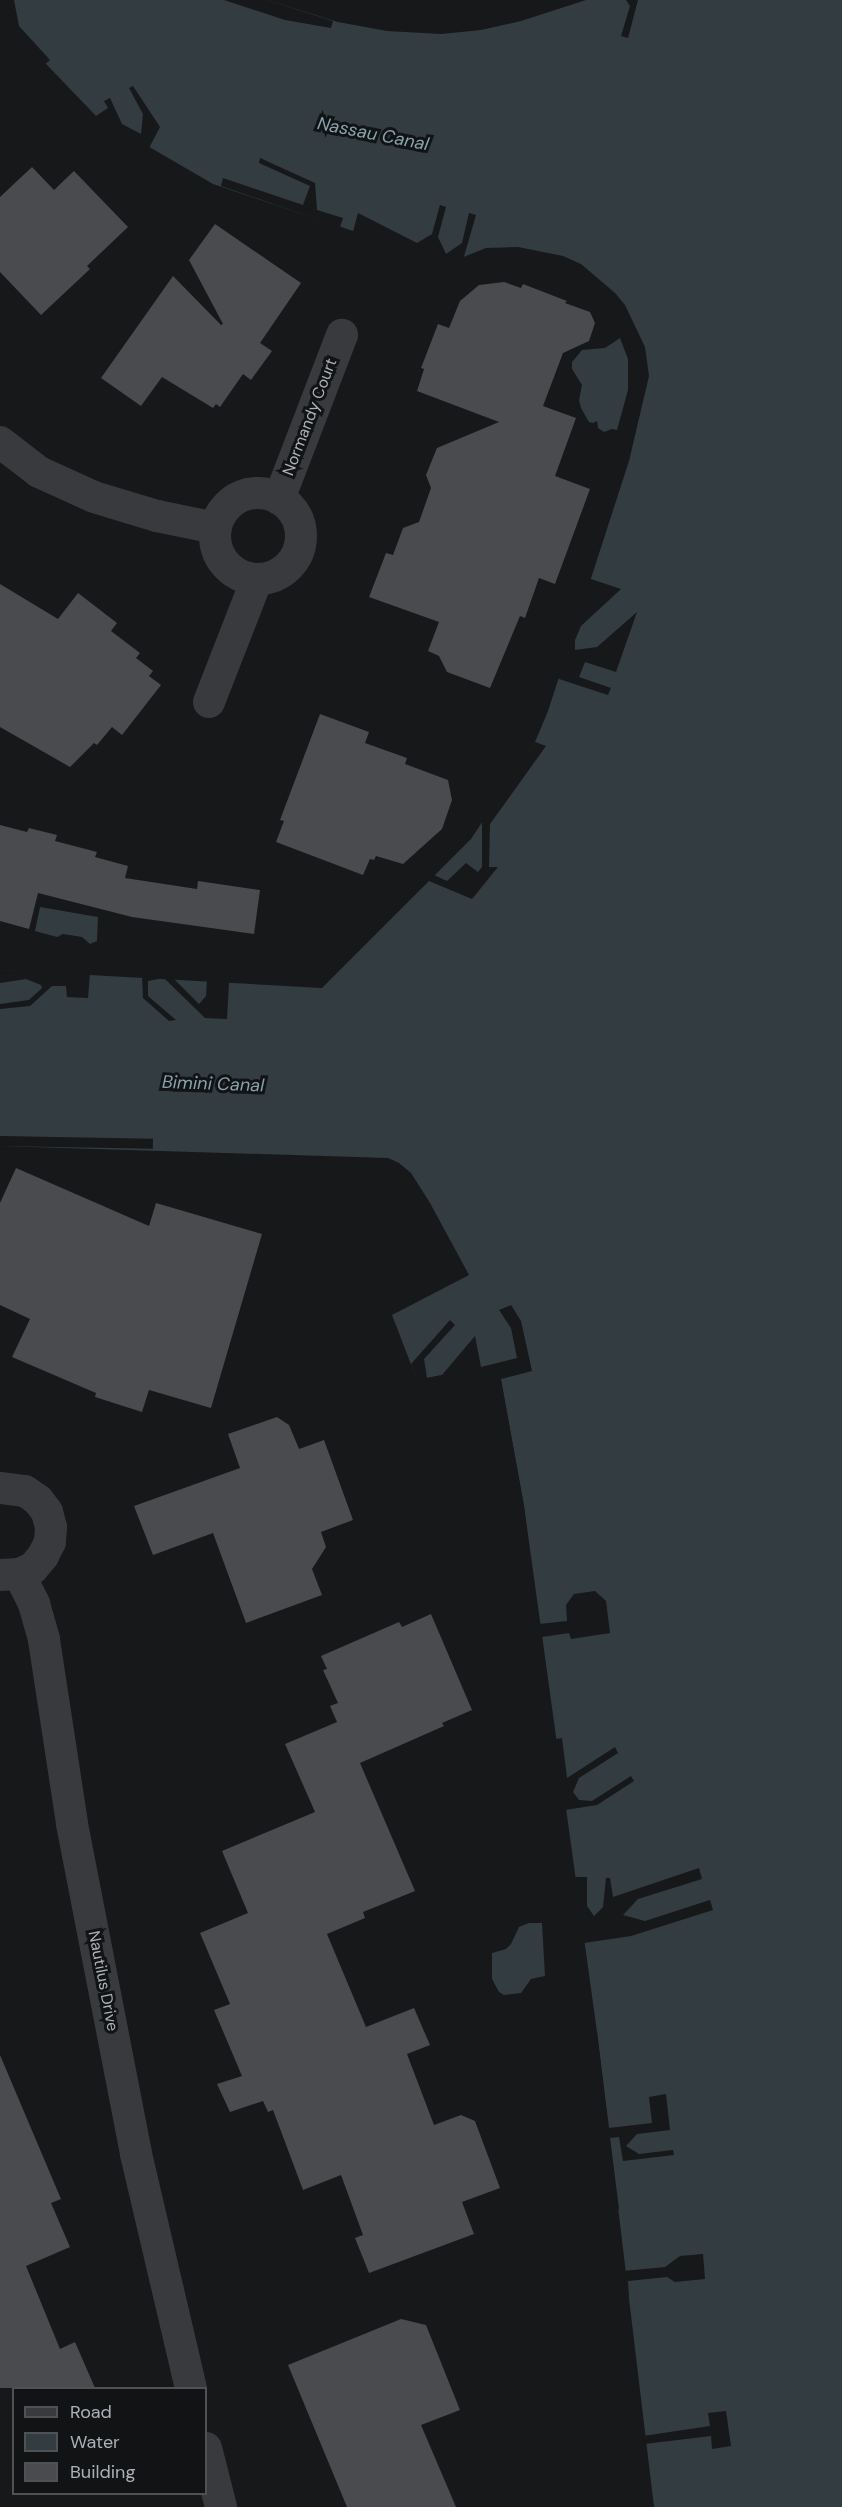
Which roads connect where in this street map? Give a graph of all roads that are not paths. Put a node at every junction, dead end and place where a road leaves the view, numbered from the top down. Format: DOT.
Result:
graph roads {
  1 [pos="342,334"];
  2 [pos="0,442"];
  3 [pos="279,500"];
  4 [pos="216,528"];
  5 [pos="257,579"];
  6 [pos="209,702"];
  7 [pos="0,1488"];
  8 [pos="10,1574"];
  9 [pos="191,2387"];
  10 [pos="207,2452"];
  11 [pos="221,2507"];
  1 -- 3 [label="street, Normandy Court"];
  2 -- 4 [label="street"];
  3 -- 4 [label="street, Normandy Court"];
  3 -- 5 [label="street"];
  4 -- 5 [label="street"];
  5 -- 6 [label="street"];
  7 -- 8 [label="street, Nautilus Drive"];
  8 -- 9 [label="street, Nautilus Drive"];
  10 -- 11 [label="street"];
}
